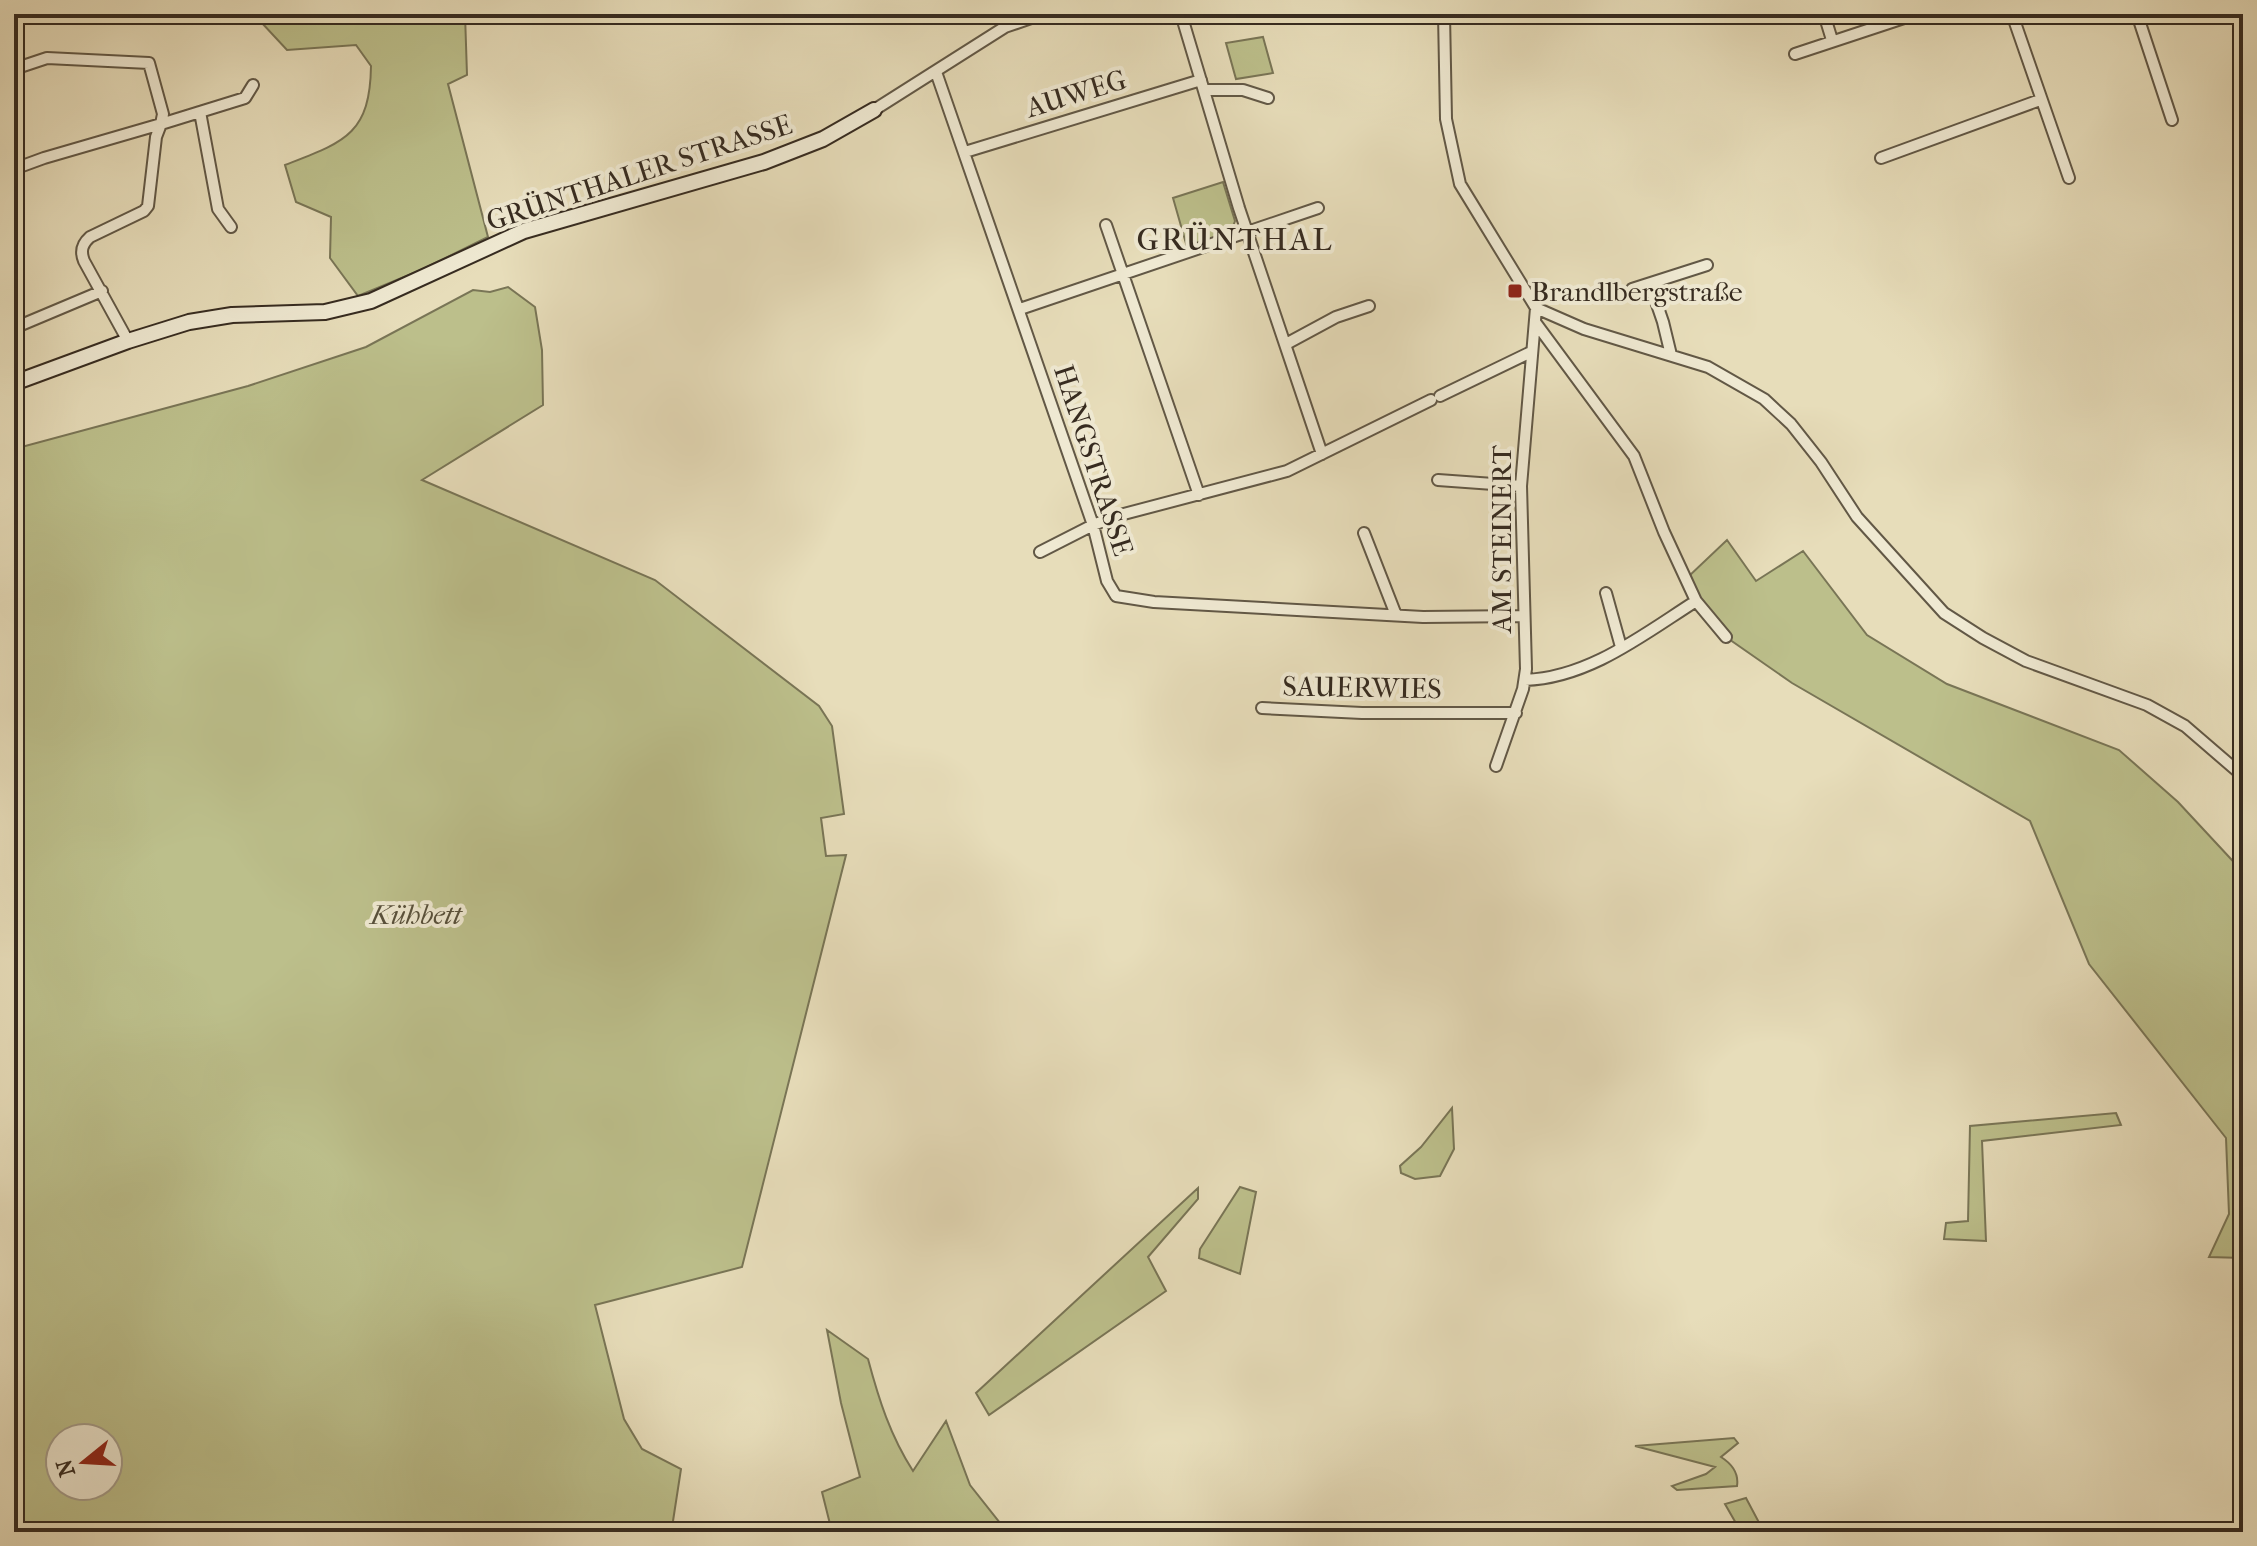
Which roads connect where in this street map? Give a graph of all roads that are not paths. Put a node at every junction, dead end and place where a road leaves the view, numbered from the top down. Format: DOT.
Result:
graph roads {
  1 [pos="1043,14"];
  2 [pos="1181,14"];
  3 [pos="1444,14"];
  4 [pos="1824,14"];
  5 [pos="1916,14"];
  6 [pos="2012,14"];
  7 [pos="2137,14"];
  8 [pos="1832,40"];
  9 [pos="1795,54"];
  10 [pos="14,69"];
  11 [pos="936,72"];
  12 [pos="253,85"];
  13 [pos="1203,85"];
  14 [pos="1268,98"];
  15 [pos="2040,100"];
  16 [pos="874,110"];
  17 [pos="200,112"];
  18 [pos="2172,120"];
  19 [pos="161,124"];
  20 [pos="965,152"];
  21 [pos="1881,158"];
  22 [pos="14,169"];
  23 [pos="2069,178"];
  24 [pos="1318,208"];
  25 [pos="1106,225"];
  26 [pos="231,227"];
  27 [pos="1247,231"];
  28 [pos="1707,265"];
  29 [pos="1121,273"];
  30 [pos="1650,284"];
  31 [pos="1632,289"];
  32 [pos="102,291"];
  33 [pos="1369,306"];
  34 [pos="1536,308"];
  35 [pos="1020,309"];
  36 [pos="1535,322"];
  37 [pos="14,328"];
  38 [pos="128,341"];
  39 [pos="1286,344"];
  40 [pos="1531,352"];
  41 [pos="1671,355"];
  42 [pos="14,383"];
  43 [pos="1322,454"];
  44 [pos="1438,480"];
  45 [pos="1521,486"];
  46 [pos="1199,495"];
  47 [pos="1093,525"];
  48 [pos="1364,533"];
  49 [pos="1040,552"];
  50 [pos="1606,593"];
  51 [pos="1696,601"];
  52 [pos="1396,615"];
  53 [pos="1524,616"];
  54 [pos="1726,637"];
  55 [pos="1621,647"];
  56 [pos="1525,680"];
  57 [pos="1262,708"];
  58 [pos="1516,713"];
  59 [pos="1496,766"];
  60 [pos="2243,776"];
  1 -- 11 [label="street"];
  2 -- 13 [label="street"];
  3 -- 34 [label="street"];
  4 -- 8 [label="street"];
  5 -- 8 [label="street"];
  6 -- 15 [label="street"];
  7 -- 18 [label="street"];
  8 -- 9 [label="street"];
  10 -- 19 [label="street"];
  11 -- 16 [label="street"];
  11 -- 20 [label="street, HANGSTRASSE"];
  12 -- 17 [label="street"];
  13 -- 14 [label="street, AUWEG"];
  13 -- 20 [label="street, AUWEG"];
  13 -- 27 [label="street"];
  15 -- 21 [label="street"];
  15 -- 23 [label="street"];
  16 -- 38 [label="street, GRÜNTHALER STRASSE"];
  17 -- 19 [label="street"];
  17 -- 26 [label="street"];
  19 -- 22 [label="street"];
  19 -- 32 [label="street"];
  20 -- 35 [label="street, HANGSTRASSE"];
  24 -- 27 [label="street"];
  25 -- 29 [label="street"];
  27 -- 29 [label="street"];
  27 -- 39 [label="street"];
  28 -- 30 [label="street"];
  29 -- 35 [label="street"];
  29 -- 46 [label="street"];
  30 -- 31 [label="street"];
  30 -- 41 [label="street"];
  32 -- 37 [label="street"];
  32 -- 38 [label="street"];
  33 -- 39 [label="street"];
  34 -- 36 [label="street, AM STEINERT"];
  34 -- 41 [label="street"];
  35 -- 47 [label="street, HANGSTRASSE"];
  36 -- 40 [label="street, AM STEINERT"];
  36 -- 51 [label="street"];
  38 -- 42 [label="street, GRÜNTHALER STRASSE"];
  39 -- 43 [label="street"];
  40 -- 43 [label="street"];
  40 -- 45 [label="street, AM STEINERT"];
  41 -- 60 [label="street"];
  43 -- 46 [label="street"];
  44 -- 45 [label="street"];
  45 -- 53 [label="street, AM STEINERT"];
  46 -- 47 [label="street"];
  47 -- 49 [label="street"];
  47 -- 52 [label="street, HANGSTRASSE"];
  48 -- 52 [label="street"];
  50 -- 55 [label="street"];
  51 -- 54 [label="street"];
  51 -- 55 [label="street"];
  52 -- 53 [label="street, HANGSTRASSE"];
  53 -- 56 [label="street, AM STEINERT"];
  55 -- 56 [label="street"];
  56 -- 58 [label="street, AM STEINERT"];
  57 -- 58 [label="street, SAUERWIES"];
  58 -- 59 [label="street, AM STEINERT"];
}
